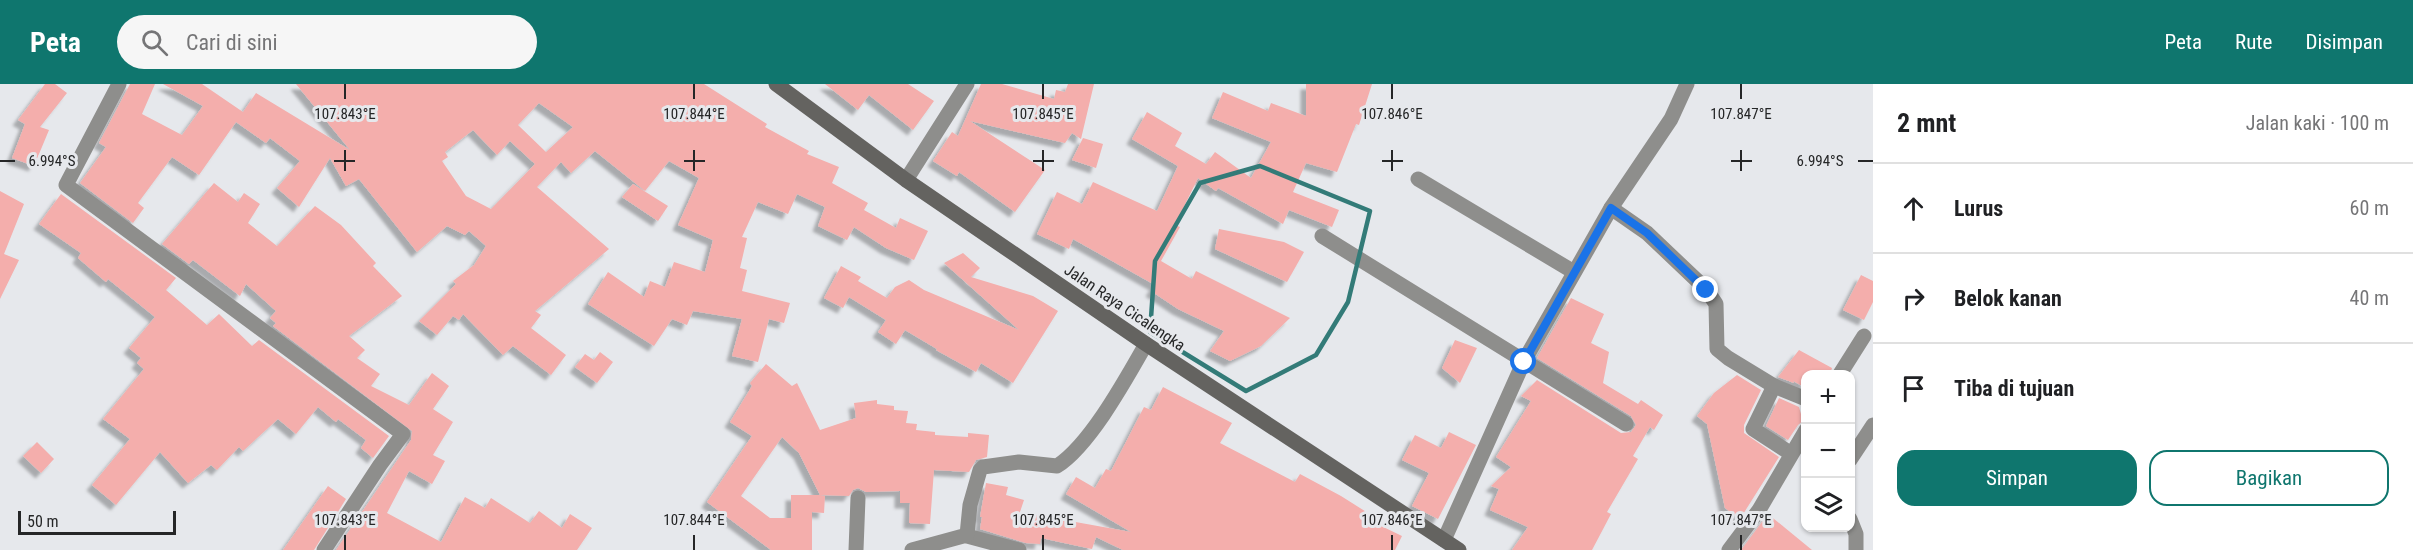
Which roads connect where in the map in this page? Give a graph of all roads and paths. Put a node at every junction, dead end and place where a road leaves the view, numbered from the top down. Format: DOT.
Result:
graph roads {
  1 [pos="119,84"];
  2 [pos="776,84"];
  3 [pos="967,84"];
  4 [pos="1687,84"];
  5 [pos="1418,179"];
  6 [pos="906,180"];
  7 [pos="1611,208"];
  8 [pos="1322,236"];
  9 [pos="1574,272"];
  10 [pos="1864,336"];
  11 [pos="1146,344"];
  12 [pos="1524,362"];
  13 [pos="1843,370"];
  14 [pos="1774,386"];
  15 [pos="1801,397"];
  16 [pos="1626,424"];
  17 [pos="1873,425"];
  18 [pos="1801,436"];
  19 [pos="1790,453"];
  20 [pos="1855,454"];
  21 [pos="858,498"];
  22 [pos="1855,531"];
  23 [pos="967,536"];
  24 [pos="1444,540"];
  25 [pos="324,550"];
  26 [pos="856,550"];
  27 [pos="912,550"];
  28 [pos="1019,550"];
  29 [pos="1459,550"];
  30 [pos="1729,550"];
  31 [pos="1856,550"];
  1 -- 25 [label="street"];
  2 -- 6 [label="main road, Jalan Raya Cicalengka"];
  3 -- 6 [label="street"];
  4 -- 7 [label="street"];
  5 -- 9 [label="street"];
  6 -- 11 [label="main road, Jalan Raya Cicalengka"];
  7 -- 9 [label="street"];
  7 -- 14 [label="street"];
  8 -- 12 [label="street"];
  9 -- 12 [label="street"];
  10 -- 13 [label="street"];
  11 -- 23 [label="street"];
  11 -- 24 [label="main road, Jalan Raya Cicalengka"];
  12 -- 16 [label="street"];
  12 -- 24 [label="street"];
  14 -- 15 [label="street"];
  14 -- 19 [label="street"];
  17 -- 20 [label="street"];
  18 -- 19 [label="street"];
  19 -- 30 [label="street"];
  21 -- 26 [label="street"];
  22 -- 31 [label="street"];
  23 -- 27 [label="street"];
  23 -- 28 [label="street"];
  24 -- 29 [label="main road, Jalan Raya Cicalengka"];
}
